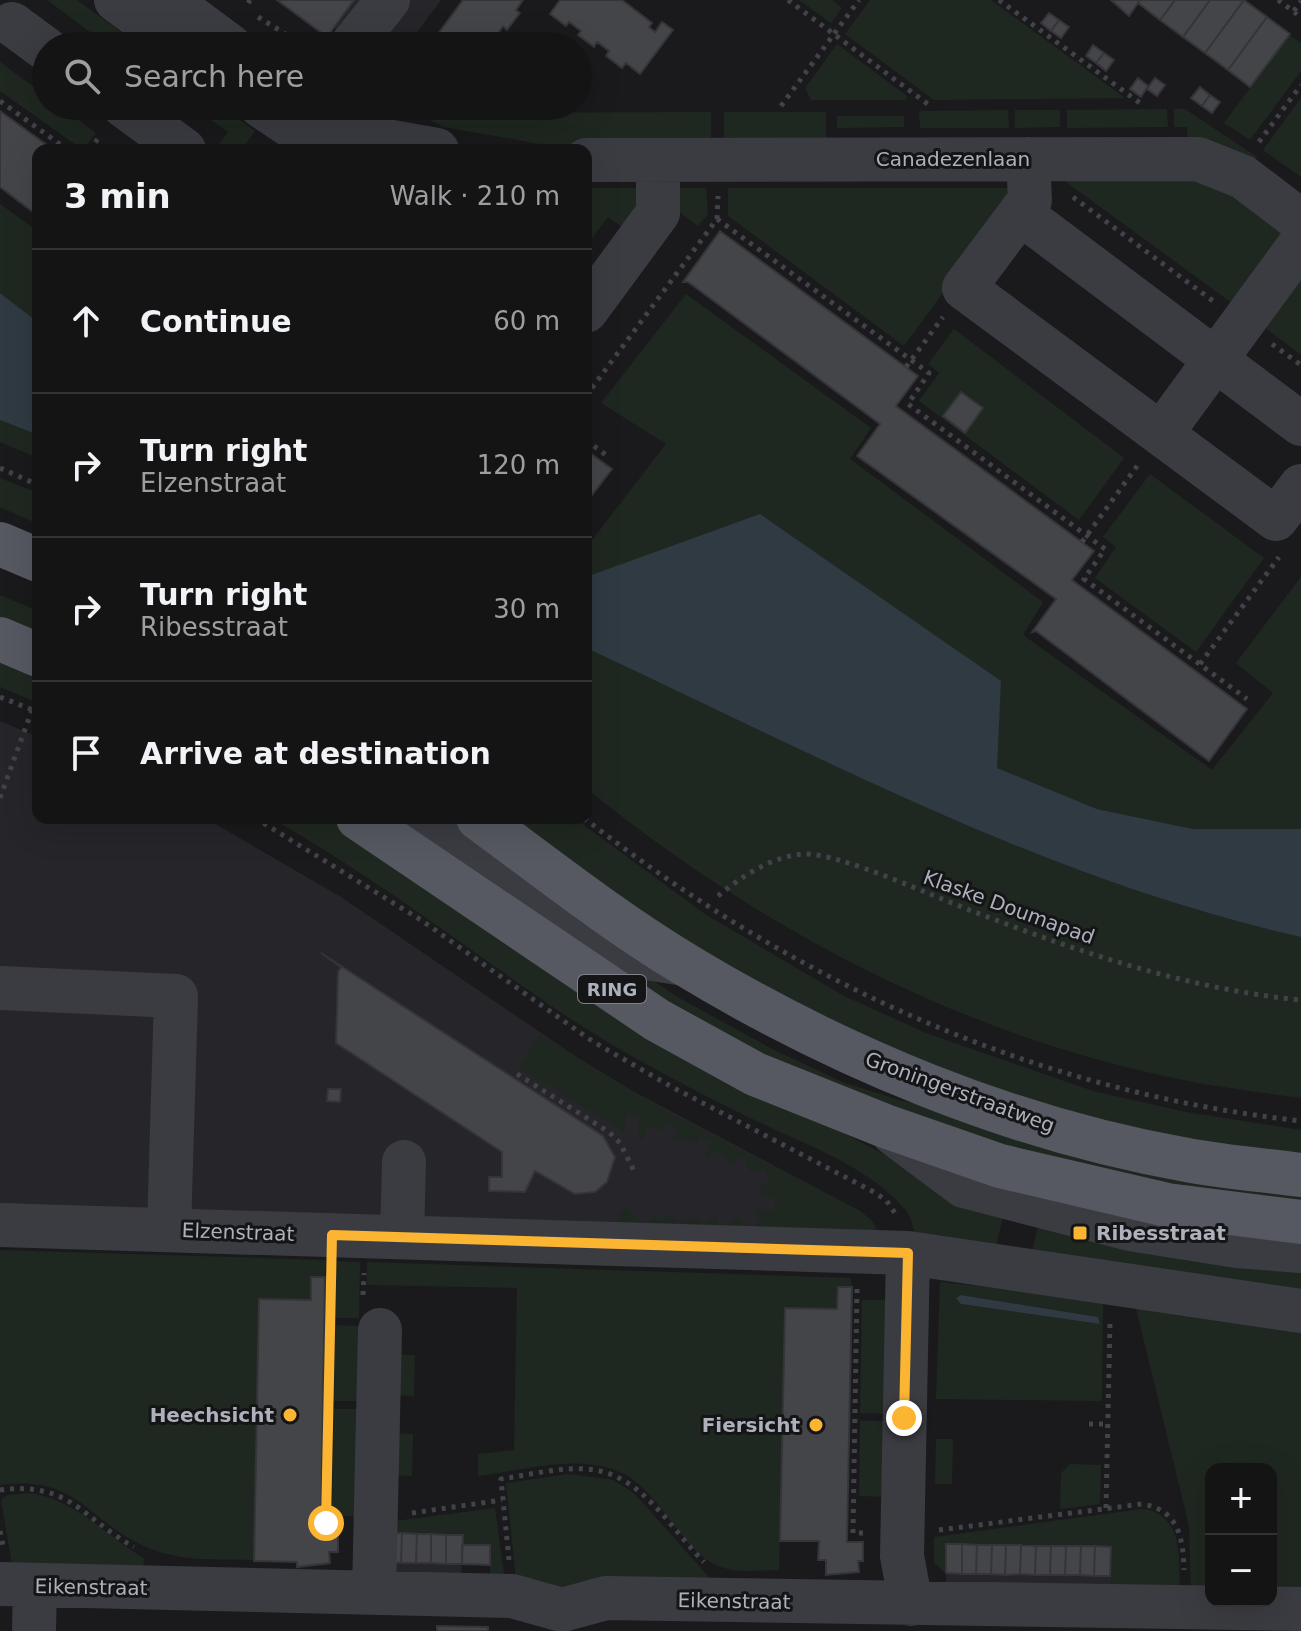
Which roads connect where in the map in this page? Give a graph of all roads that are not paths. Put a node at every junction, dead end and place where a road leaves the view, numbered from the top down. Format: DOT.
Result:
graph roads {
  1 [pos="116,0"];
  2 [pos="388,0"];
  3 [pos="234,25"];
  4 [pos="166,26"];
  5 [pos="362,32"];
  6 [pos="143,120"];
  7 [pos="300,120"];
  8 [pos="318,120"];
  9 [pos="176,144"];
  10 [pos="322,144"];
  11 [pos="403,144"];
  12 [pos="1028,159"];
  13 [pos="592,160"];
  14 [pos="658,160"];
  15 [pos="1020,213"];
  16 [pos="1301,221"];
  17 [pos="1301,243"];
  18 [pos="592,303"];
  19 [pos="1216,359"];
  20 [pos="1301,424"];
  21 [pos="1161,434"];
  22 [pos="1301,486"];
  23 [pos="0,544"];
  24 [pos="32,557"];
  25 [pos="0,639"];
  26 [pos="32,652"];
  27 [pos="367,824"];
  28 [pos="431,824"];
  29 [pos="487,824"];
  30 [pos="685,964"];
  31 [pos="0,988"];
  32 [pos="885,1126"];
  33 [pos="404,1162"];
  34 [pos="1301,1175"];
  35 [pos="1301,1222"];
  36 [pos="0,1225"];
  37 [pos="169,1230"];
  38 [pos="402,1237"];
  39 [pos="1301,1251"];
  40 [pos="908,1253"];
  41 [pos="1301,1311"];
  42 [pos="380,1330"];
  43 [pos="17,1585"];
  44 [pos="374,1593"];
  45 [pos="911,1604"];
  46 [pos="1301,1609"];
  47 [pos="1097,1619"];
  48 [pos="562,1620"];
  49 [pos="34,1631"];
  1 -- 4 [label="street"];
  2 -- 5 [label="street"];
  3 -- 4 [label="street"];
  6 -- 9 [label="street"];
  7 -- 10 [label="street"];
  8 -- 11 [label="street"];
  12 -- 14 [label="street, Canadezenlaan"];
  12 -- 15 [label="street"];
  12 -- 16 [label="street, Canadezenlaan"];
  13 -- 14 [label="street, Canadezenlaan"];
  14 -- 18 [label="street"];
  15 -- 19 [label="street"];
  15 -- 21 [label="street"];
  17 -- 19 [label="street"];
  19 -- 20 [label="street"];
  19 -- 21 [label="street"];
  21 -- 22 [label="street"];
  23 -- 24 [label="main road"];
  25 -- 26 [label="main road"];
  27 -- 32 [label="main road, RING"];
  28 -- 30 [label="street, Groningerstraatweg"];
  29 -- 30 [label="main road, Groningerstraatweg"];
  30 -- 34 [label="main road, Groningerstraatweg"];
  31 -- 37 [label="street"];
  32 -- 35 [label="main road, RING"];
  32 -- 39 [label="street"];
  33 -- 38 [label="street"];
  36 -- 37 [label="street, Elzenstraat"];
  37 -- 38 [label="street, Elzenstraat"];
  38 -- 40 [label="street, Elzenstraat"];
  40 -- 41 [label="street"];
  40 -- 45 [label="street"];
  42 -- 44 [label="street"];
  43 -- 44 [label="street, Eikenstraat"];
  43 -- 49 [label="street"];
  44 -- 48 [label="street, Eikenstraat"];
  45 -- 47 [label="street, Eikenstraat"];
  45 -- 48 [label="street, Eikenstraat"];
  46 -- 47 [label="street, Eikenstraat"];
}
